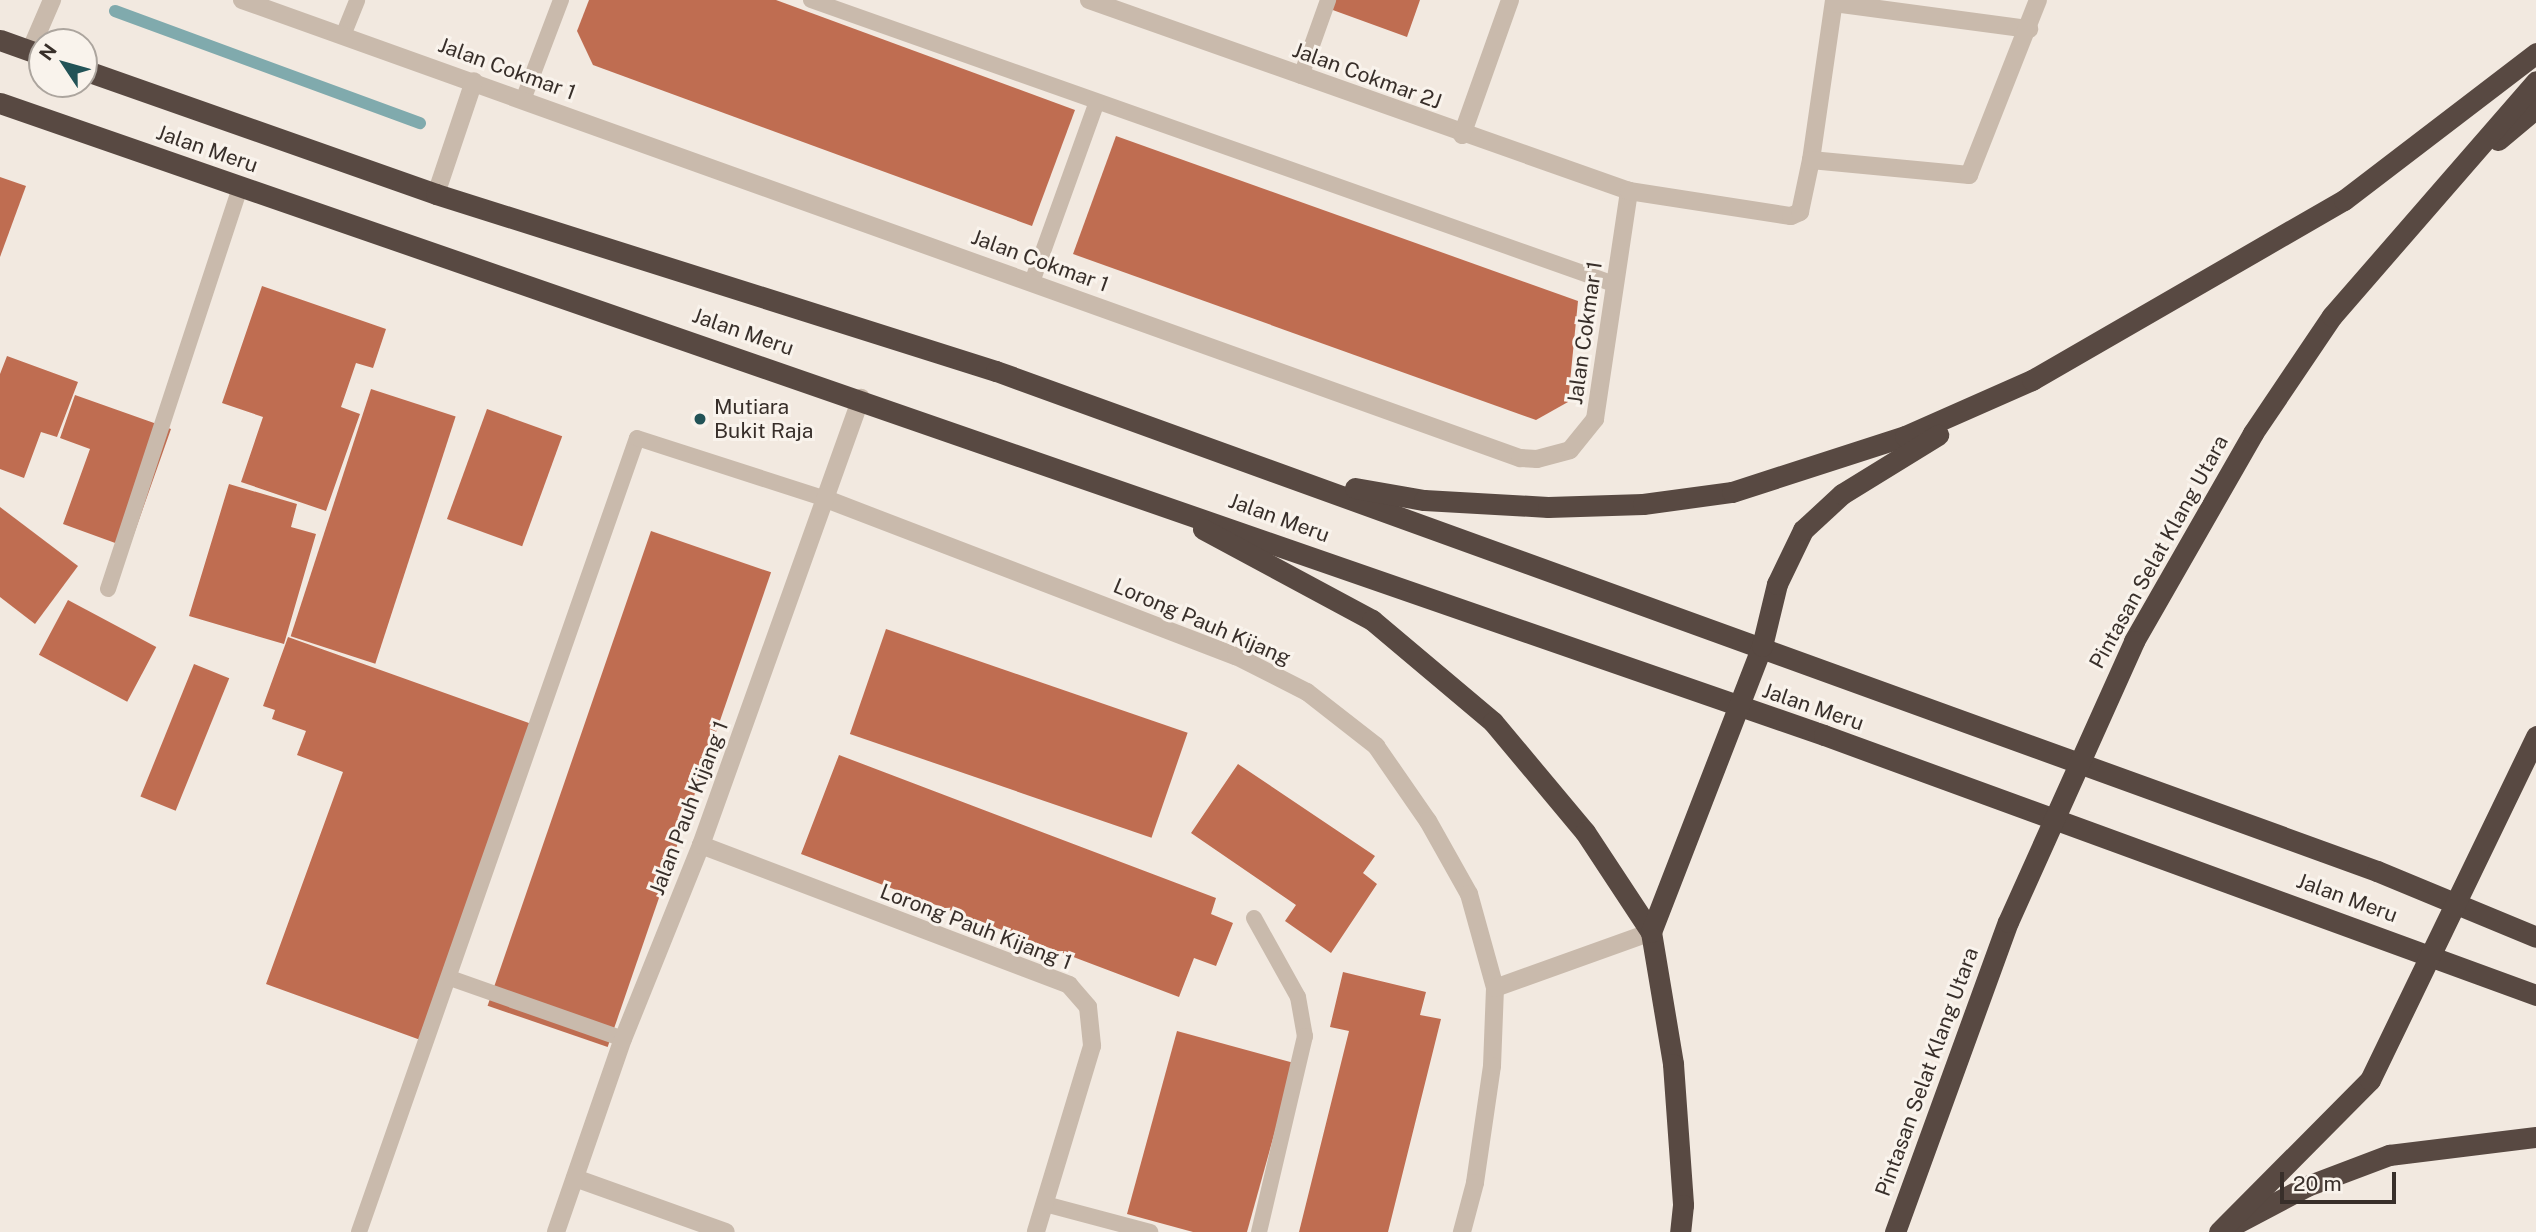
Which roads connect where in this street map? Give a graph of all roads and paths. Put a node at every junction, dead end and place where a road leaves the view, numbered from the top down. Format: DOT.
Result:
graph roads {
  1 [pos="52,0"];
  2 [pos="242,0"];
  3 [pos="357,0"];
  4 [pos="561,0"];
  5 [pos="811,0"];
  6 [pos="1089,0"];
  7 [pos="1328,0"];
  8 [pos="1510,0"];
  9 [pos="2038,0"];
  10 [pos="1834,1"];
  11 [pos="1118,5"];
  12 [pos="44,28"];
  13 [pos="2029,29"];
  14 [pos="344,33"];
  15 [pos="0,40"];
  16 [pos="28,50"];
  17 [pos="2536,53"];
  18 [pos="98,75"];
  19 [pos="1301,76"];
  20 [pos="474,81"];
  21 [pos="2536,81"];
  22 [pos="523,100"];
  23 [pos="0,103"];
  24 [pos="1096,104"];
  25 [pos="2536,108"];
  26 [pos="1462,135"];
  27 [pos="1811,160"];
  28 [pos="2444,185"];
  29 [pos="240,187"];
  30 [pos="1629,191"];
  31 [pos="436,194"];
  32 [pos="1032,282"];
  33 [pos="1614,284"];
  34 [pos="2032,380"];
  35 [pos="861,398"];
  36 [pos="1301,480"];
  37 [pos="1139,495"];
  38 [pos="826,499"];
  39 [pos="108,589"];
  40 [pos="1762,646"];
  41 [pos="1737,707"];
  42 [pos="2536,736"];
  43 [pos="701,845"];
  44 [pos="2456,902"];
  45 [pos="1254,918"];
  46 [pos="1651,932"];
  47 [pos="2536,937"];
  48 [pos="2429,954"];
  49 [pos="450,978"];
  50 [pos="1495,988"];
  51 [pos="2536,995"];
  52 [pos="623,1039"];
  53 [pos="2536,1137"];
  54 [pos="575,1178"];
  55 [pos="1045,1204"];
  56 [pos="359,1232"];
  57 [pos="556,1232"];
  58 [pos="726,1232"];
  59 [pos="1036,1232"];
  60 [pos="1150,1232"];
  61 [pos="1259,1232"];
  62 [pos="1462,1232"];
  63 [pos="1680,1232"];
  64 [pos="1895,1232"];
  65 [pos="2219,1232"];
  1 -- 12 [label="street"];
  2 -- 14 [label="street, Jalan Cokmar 1"];
  3 -- 14 [label="lane"];
  4 -- 22 [label="lane"];
  5 -- 24 [label="lane"];
  6 -- 11 [label="street, Jalan Cokmar 2J"];
  7 -- 19 [label="lane"];
  8 -- 26 [label="street"];
  9 -- 13 [label="street"];
  10 -- 13 [label="street"];
  10 -- 27 [label="street"];
  11 -- 19 [label="street, Jalan Cokmar 2J"];
  13 -- 27 [label="street"];
  14 -- 20 [label="street, Jalan Cokmar 1"];
  15 -- 16 [label="highway"];
  17 -- 34 [label="highway"];
  18 -- 31 [label="highway, Jalan Meru"];
  19 -- 26 [label="street, Jalan Cokmar 2J"];
  20 -- 22 [label="street, Jalan Cokmar 1"];
  20 -- 31 [label="street"];
  21 -- 28 [label="highway, Pintasan Selat Klang Utara"];
  22 -- 32 [label="street, Jalan Cokmar 1"];
  23 -- 29 [label="highway, Jalan Meru"];
  24 -- 32 [label="lane"];
  24 -- 33 [label="lane"];
  25 -- 28 [label="highway"];
  26 -- 30 [label="street, Jalan Cokmar 2J"];
  27 -- 30 [label="street, Jalan Cokmar 2J"];
  28 -- 64 [label="highway, Pintasan Selat Klang Utara, bridge"];
  29 -- 35 [label="highway, Jalan Meru"];
  29 -- 39 [label="lane"];
  30 -- 33 [label="street, Jalan Cokmar 1"];
  31 -- 36 [label="highway, Jalan Meru"];
  32 -- 33 [label="street, Jalan Cokmar 1"];
  34 -- 36 [label="highway"];
  34 -- 40 [label="highway"];
  35 -- 37 [label="highway, Jalan Meru"];
  35 -- 38 [label="street, Jalan Pauh Kijang 1"];
  36 -- 40 [label="highway, Jalan Meru"];
  37 -- 41 [label="highway, Jalan Meru"];
  37 -- 46 [label="highway"];
  38 -- 43 [label="street, Jalan Pauh Kijang 1"];
  38 -- 49 [label="lane"];
  38 -- 50 [label="street, Lorong Pauh Kijang"];
  40 -- 41 [label="highway"];
  40 -- 44 [label="highway, Jalan Meru"];
  41 -- 46 [label="highway"];
  41 -- 48 [label="highway, Jalan Meru"];
  42 -- 44 [label="highway"];
  43 -- 52 [label="street, Jalan Pauh Kijang 1"];
  43 -- 55 [label="street, Lorong Pauh Kijang 1"];
  44 -- 47 [label="highway, Jalan Meru"];
  44 -- 48 [label="highway"];
  45 -- 61 [label="lane"];
  46 -- 50 [label="street"];
  46 -- 63 [label="highway"];
  48 -- 51 [label="highway, Jalan Meru"];
  48 -- 65 [label="highway"];
  49 -- 52 [label="lane"];
  49 -- 56 [label="lane"];
  50 -- 62 [label="street, Lorong Pauh Kijang"];
  52 -- 54 [label="street, Jalan Pauh Kijang 1"];
  53 -- 65 [label="highway"];
  54 -- 57 [label="street, Jalan Pauh Kijang 1"];
  54 -- 58 [label="street"];
  55 -- 59 [label="street, Lorong Pauh Kijang 1"];
  55 -- 60 [label="lane"];
}
